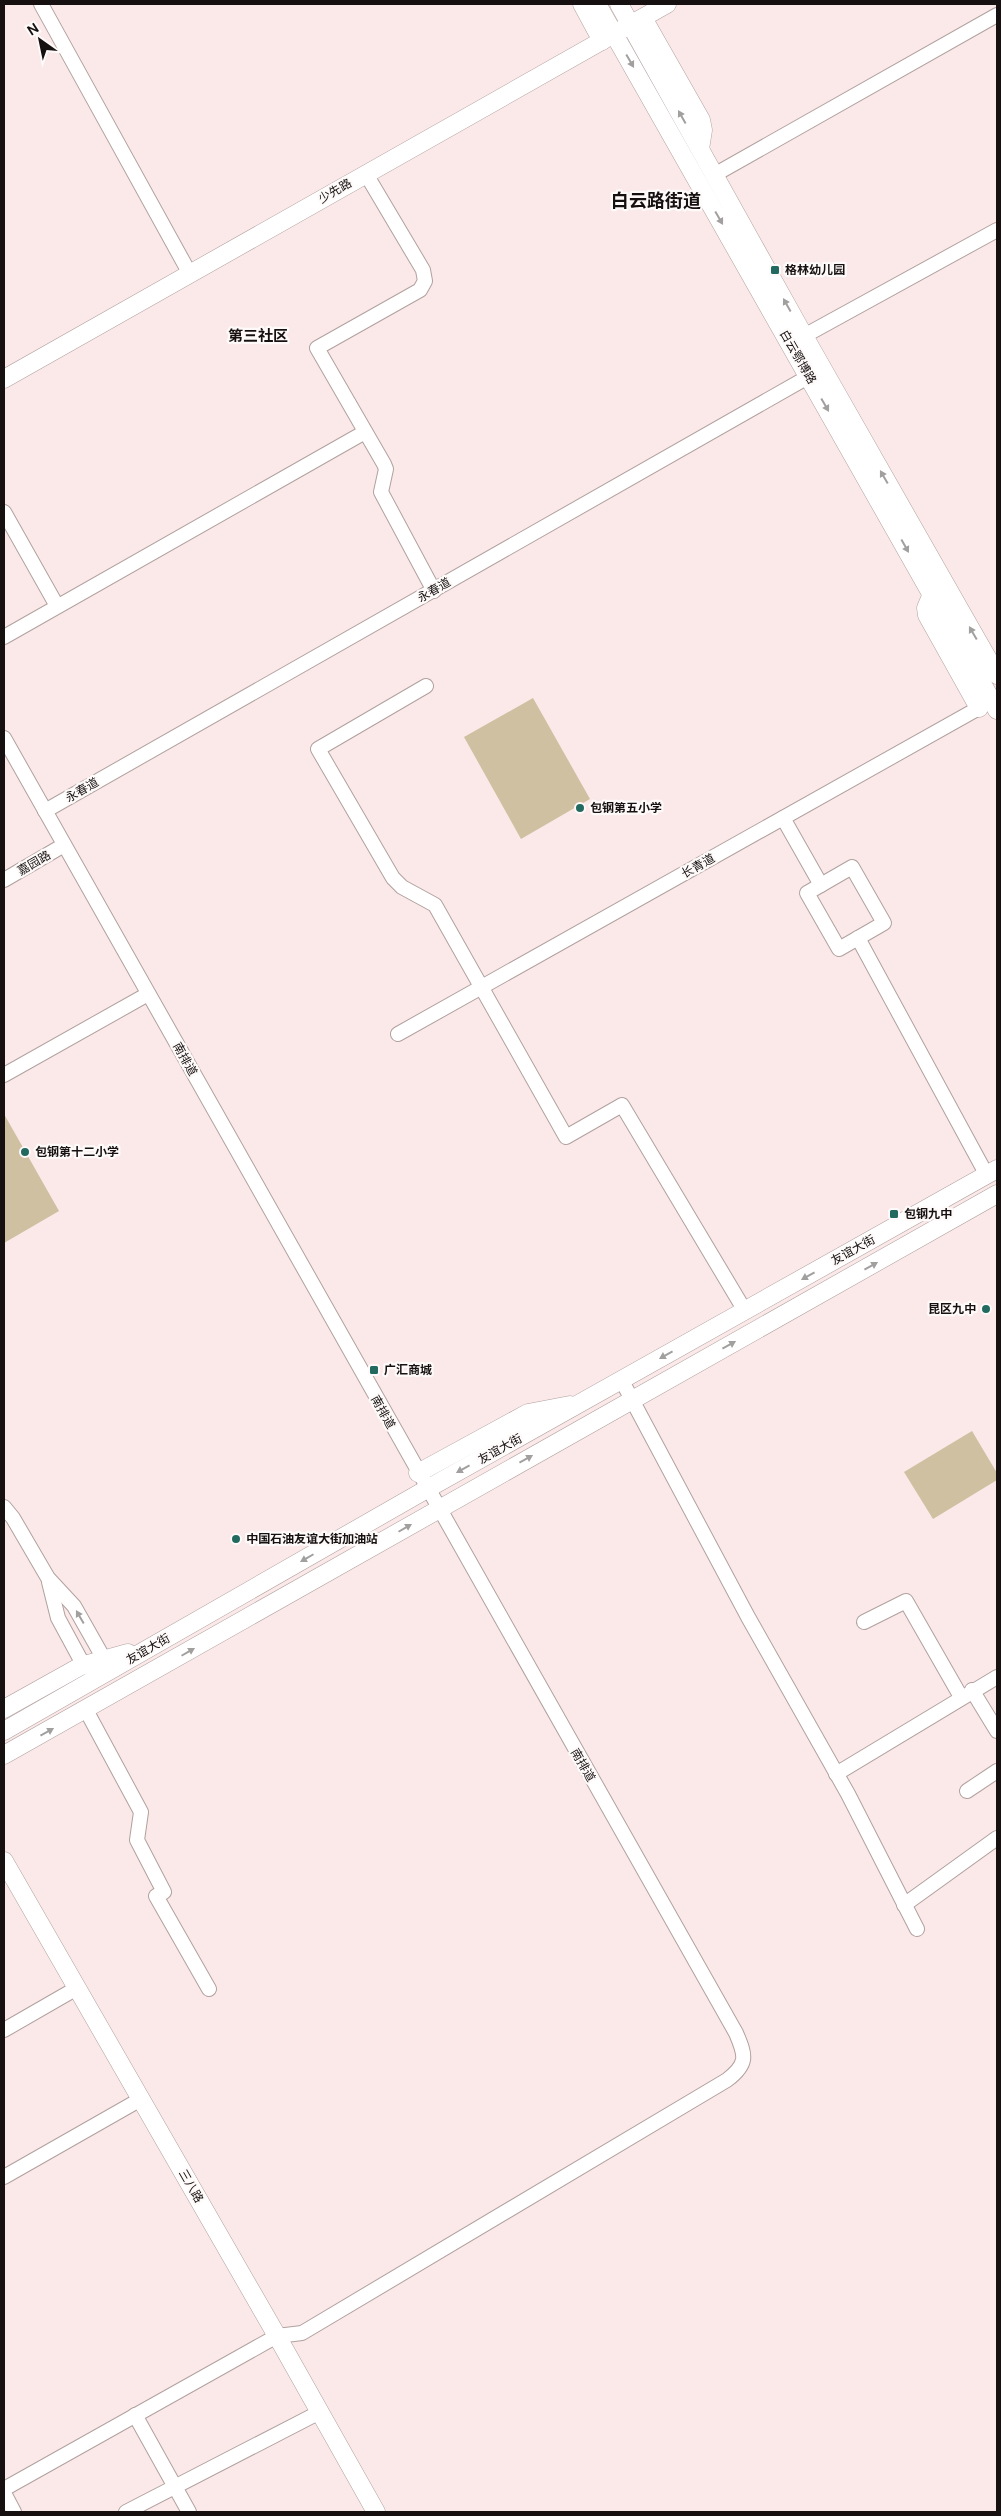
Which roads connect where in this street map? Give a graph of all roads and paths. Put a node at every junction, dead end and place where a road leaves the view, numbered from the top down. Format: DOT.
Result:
graph roads {
  1 [pos="41,4"];
  2 [pos="582,4"];
  3 [pos="597,4"];
  4 [pos="619,4"];
  5 [pos="667,4"];
  6 [pos="997,15"];
  7 [pos="637,21"];
  8 [pos="608,37"];
  9 [pos="366,174"];
  10 [pos="714,175"];
  11 [pos="997,230"];
  12 [pos="190,274"];
  13 [pos="804,336"];
  14 [pos="816,373"];
  15 [pos="4,379"];
  16 [pos="365,432"];
  17 [pos="4,512"];
  18 [pos="434,591"];
  19 [pos="57,606"];
  20 [pos="4,637"];
  21 [pos="997,675"];
  22 [pos="426,686"];
  23 [pos="991,704"];
  24 [pos="4,738"];
  25 [pos="45,811"];
  26 [pos="783,818"];
  27 [pos="64,845"];
  28 [pos="4,880"];
  29 [pos="821,885"];
  30 [pos="858,938"];
  31 [pos="481,988"];
  32 [pos="148,994"];
  33 [pos="398,1034"];
  34 [pos="4,1075"];
  35 [pos="997,1155"];
  36 [pos="991,1169"];
  37 [pos="997,1194"];
  38 [pos="745,1311"];
  39 [pos="622,1381"];
  40 [pos="632,1400"];
  41 [pos="585,1402"];
  42 [pos="418,1473"];
  43 [pos="427,1489"];
  44 [pos="4,1507"];
  45 [pos="438,1509"];
  46 [pos="48,1578"];
  47 [pos="864,1622"];
  48 [pos="148,1649"];
  49 [pos="104,1659"];
  50 [pos="84,1666"];
  51 [pos="997,1677"];
  52 [pos="967,1694"];
  53 [pos="4,1709"];
  54 [pos="86,1710"];
  55 [pos="4,1731"];
  56 [pos="997,1731"];
  57 [pos="4,1755"];
  58 [pos="997,1771"];
  59 [pos="836,1774"];
  60 [pos="966,1791"];
  61 [pos="997,1838"];
  62 [pos="4,1861"];
  63 [pos="904,1904"];
  64 [pos="917,1929"];
  65 [pos="77,1988"];
  66 [pos="209,1989"];
  67 [pos="4,2030"];
  68 [pos="141,2099"];
  69 [pos="4,2177"];
  70 [pos="277,2336"];
  71 [pos="320,2412"];
  72 [pos="135,2415"];
  73 [pos="174,2486"];
  74 [pos="4,2488"];
  75 [pos="4,2494"];
  76 [pos="14,2512"];
  77 [pos="126,2512"];
  78 [pos="188,2512"];
  79 [pos="376,2512"];
  1 -- 12 [label="street"];
  2 -- 8 [label="main road"];
  3 -- 8 [label="main road, 白云鄂博路"];
  4 -- 7 [label="main road"];
  5 -- 7 [label="main road, 少先路"];
  6 -- 10 [label="street"];
  7 -- 8 [label="main road, 少先路"];
  10 -- 7 [label="main road, 白云鄂博路, one-way"];
  8 -- 9 [label="main road, 少先路"];
  8 -- 14 [label="main road, 白云鄂博路, one-way"];
  9 -- 12 [label="main road, 少先路"];
  9 -- 16 [label="street"];
  13 -- 10 [label="main road, 白云鄂博路, one-way"];
  11 -- 13 [label="street"];
  12 -- 15 [label="main road, 少先路"];
  13 -- 14 [label="main road, 白云鄂博路"];
  14 -- 18 [label="street, 永春道"];
  21 -- 14 [label="main road, 白云鄂博路, one-way"];
  14 -- 23 [label="main road, 白云鄂博路, one-way"];
  16 -- 18 [label="street"];
  16 -- 19 [label="street"];
  17 -- 19 [label="street"];
  18 -- 25 [label="street, 永春道"];
  19 -- 20 [label="street"];
  22 -- 31 [label="street"];
  23 -- 26 [label="street, 长青道"];
  24 -- 25 [label="street, 南排道"];
  25 -- 27 [label="street, 南排道"];
  26 -- 29 [label="street"];
  26 -- 31 [label="street, 长青道"];
  27 -- 28 [label="street, 嘉园路"];
  27 -- 32 [label="street, 南排道"];
  29 -- 30 [label="street"];
  29 -- 30 [label="street"];
  30 -- 36 [label="street"];
  31 -- 33 [label="street, 长青道"];
  31 -- 38 [label="street"];
  32 -- 34 [label="street"];
  32 -- 42 [label="street, 南排道"];
  35 -- 36 [label="main road, 友谊大街"];
  36 -- 38 [label="main road, 友谊大街, one-way"];
  40 -- 37 [label="main road, 友谊大街, one-way"];
  38 -- 39 [label="main road, 友谊大街, one-way"];
  39 -- 40 [label="street"];
  39 -- 41 [label="main road, 友谊大街"];
  45 -- 40 [label="main road, 友谊大街, one-way"];
  40 -- 59 [label="street"];
  41 -- 42 [label="main road"];
  41 -- 43 [label="main road, 友谊大街, one-way"];
  42 -- 43 [label="street, 南排道"];
  43 -- 45 [label="street, 南排道"];
  43 -- 48 [label="main road, 友谊大街, one-way"];
  44 -- 46 [label="street"];
  54 -- 45 [label="main road, 友谊大街, one-way"];
  45 -- 70 [label="street, 南排道"];
  49 -- 46 [label="street, one-way"];
  46 -- 50 [label="street"];
  47 -- 52 [label="street"];
  48 -- 49 [label="main road"];
  48 -- 55 [label="main road, 友谊大街"];
  49 -- 50 [label="main road"];
  50 -- 53 [label="main road"];
  51 -- 52 [label="street"];
  52 -- 56 [label="street"];
  52 -- 59 [label="street"];
  57 -- 54 [label="main road, 友谊大街, one-way"];
  54 -- 66 [label="street"];
  58 -- 60 [label="street"];
  59 -- 63 [label="street"];
  61 -- 63 [label="street"];
  62 -- 65 [label="main road, 三八路"];
  63 -- 64 [label="street"];
  65 -- 67 [label="street"];
  65 -- 68 [label="main road, 三八路"];
  68 -- 69 [label="street"];
  68 -- 70 [label="main road, 三八路"];
  70 -- 71 [label="main road, 三八路"];
  70 -- 72 [label="street"];
  71 -- 73 [label="street"];
  71 -- 79 [label="main road, 三八路"];
  72 -- 73 [label="street"];
  72 -- 74 [label="street"];
  73 -- 77 [label="street"];
  73 -- 78 [label="street"];
  75 -- 76 [label="street"];
}
